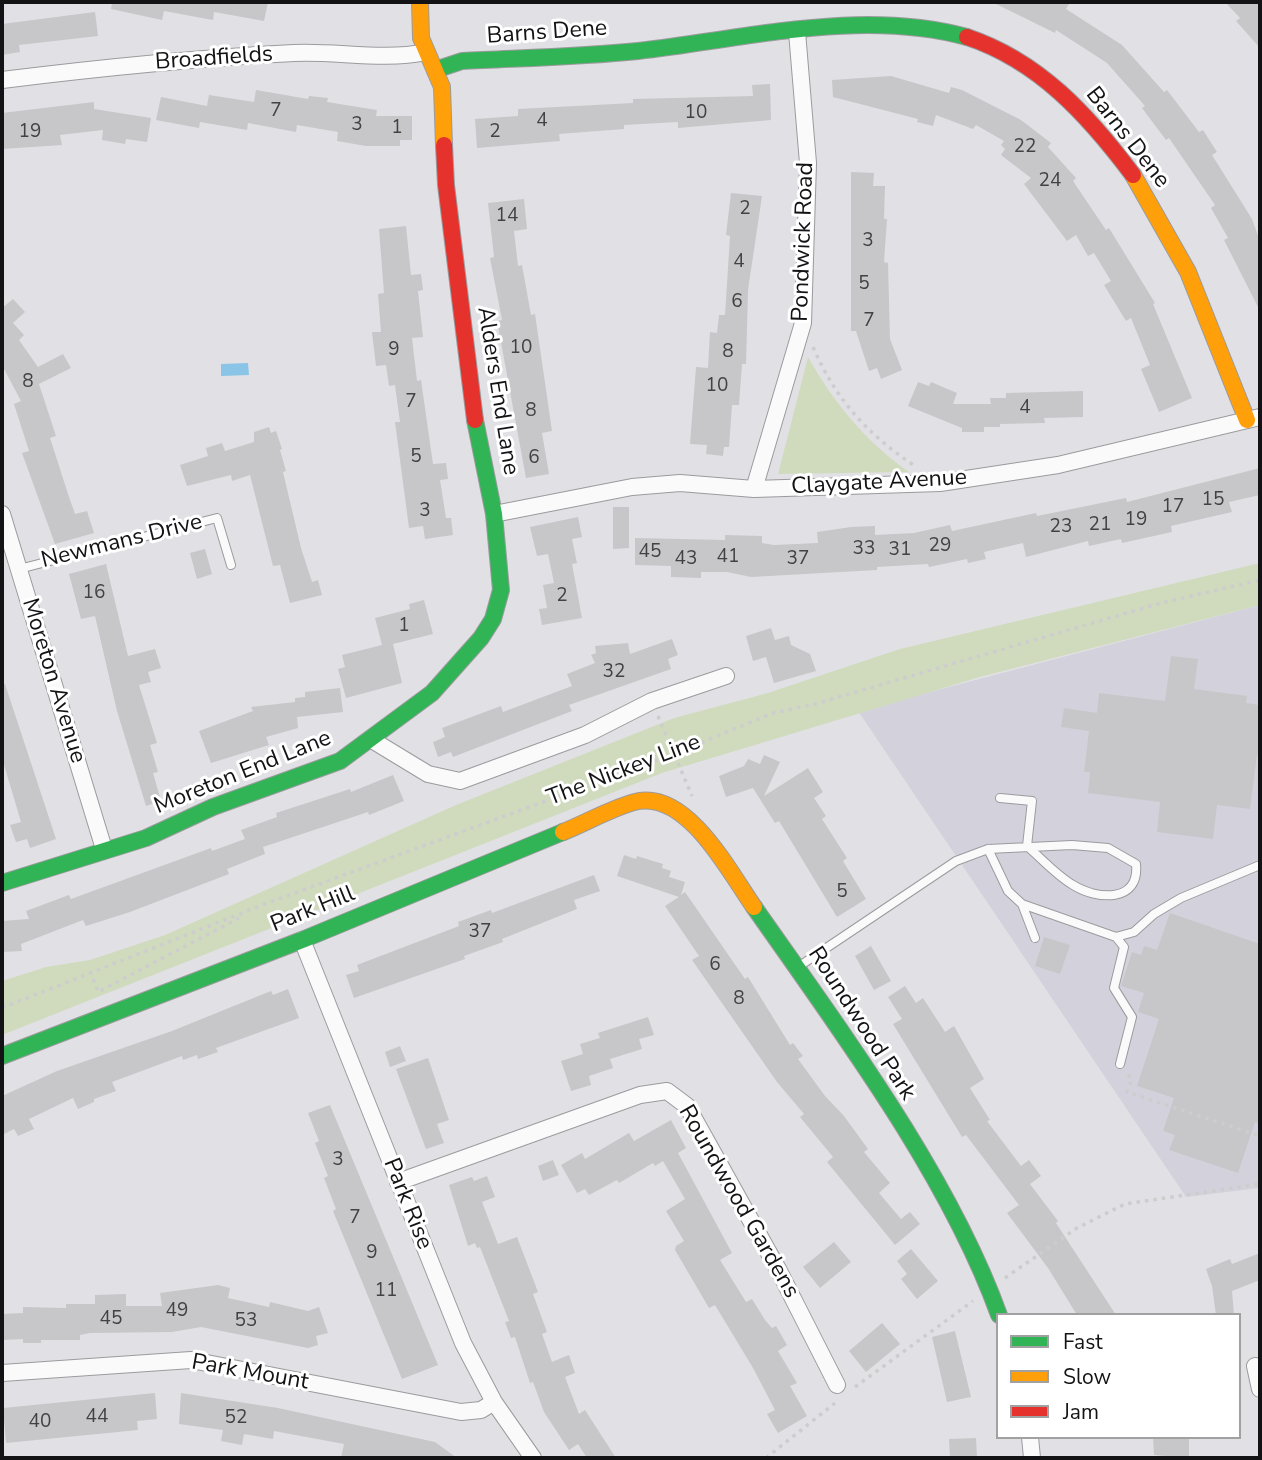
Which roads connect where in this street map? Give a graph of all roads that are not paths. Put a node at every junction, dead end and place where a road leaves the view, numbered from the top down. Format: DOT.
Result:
graph roads {
  1 [pos="421,2"];
  2 [pos="797,32"];
  3 [pos="426,52"];
  4 [pos="435,70"];
  5 [pos="2,80"];
  6 [pos="1254,418"];
  7 [pos="754,489"];
  8 [pos="2,514"];
  9 [pos="494,514"];
  10 [pos="231,565"];
  11 [pos="19,569"];
  12 [pos="726,676"];
  13 [pos="372,740"];
  14 [pos="1000,798"];
  15 [pos="639,801"];
  16 [pos="1027,846"];
  17 [pos="104,849"];
  18 [pos="988,849"];
  19 [pos="1260,865"];
  20 [pos="2,883"];
  21 [pos="1022,904"];
  22 [pos="1116,937"];
  23 [pos="1035,938"];
  24 [pos="302,940"];
  25 [pos="798,967"];
  26 [pos="2,1056"];
  27 [pos="1119,1064"];
  28 [pos="398,1182"];
  29 [pos="998,1313"];
  30 [pos="1252,1367"];
  31 [pos="2,1373"];
  32 [pos="837,1385"];
  33 [pos="1260,1389"];
  34 [pos="494,1402"];
  35 [pos="1030,1439"];
  36 [pos="533,1458"];
  37 [pos="1032,1458"];
  1 -- 3 [label="street, Alders End Lane"];
  2 -- 4 [label="street, Barns Dene"];
  2 -- 6 [label="street, Barns Dene"];
  2 -- 7 [label="street, Pondwick Road"];
  3 -- 4 [label="street, Alders End Lane"];
  3 -- 5 [label="street, Broadfields"];
  4 -- 9 [label="street, Alders End Lane"];
  6 -- 7 [label="street, Claygate Avenue"];
  7 -- 9 [label="street, Claygate Avenue"];
  8 -- 11 [label="street, Moreton Avenue"];
  9 -- 13 [label="street, Alders End Lane"];
  10 -- 11 [label="lane, Newmans Drive"];
  11 -- 17 [label="street, Moreton Avenue"];
  12 -- 13 [label="street"];
  13 -- 17 [label="street, Moreton End Lane"];
  14 -- 16 [label="lane"];
  15 -- 24 [label="street, Park Hill"];
  15 -- 25 [label="street, Roundwood Park"];
  16 -- 16 [label="lane"];
  16 -- 18 [label="lane"];
  17 -- 20 [label="street, Moreton End Lane"];
  18 -- 21 [label="lane"];
  18 -- 25 [label="lane"];
  19 -- 22 [label="lane"];
  21 -- 22 [label="lane"];
  21 -- 23 [label="lane"];
  22 -- 27 [label="lane"];
  24 -- 26 [label="street, Park Hill"];
  24 -- 28 [label="street, Park Rise"];
  25 -- 29 [label="street, Roundwood Park"];
  28 -- 32 [label="street, Roundwood Gardens"];
  28 -- 34 [label="street, Park Rise"];
  30 -- 33 [label="street"];
  31 -- 34 [label="street, Park Mount"];
  34 -- 36 [label="street, Park Rise"];
  35 -- 37 [label="street"];
}
